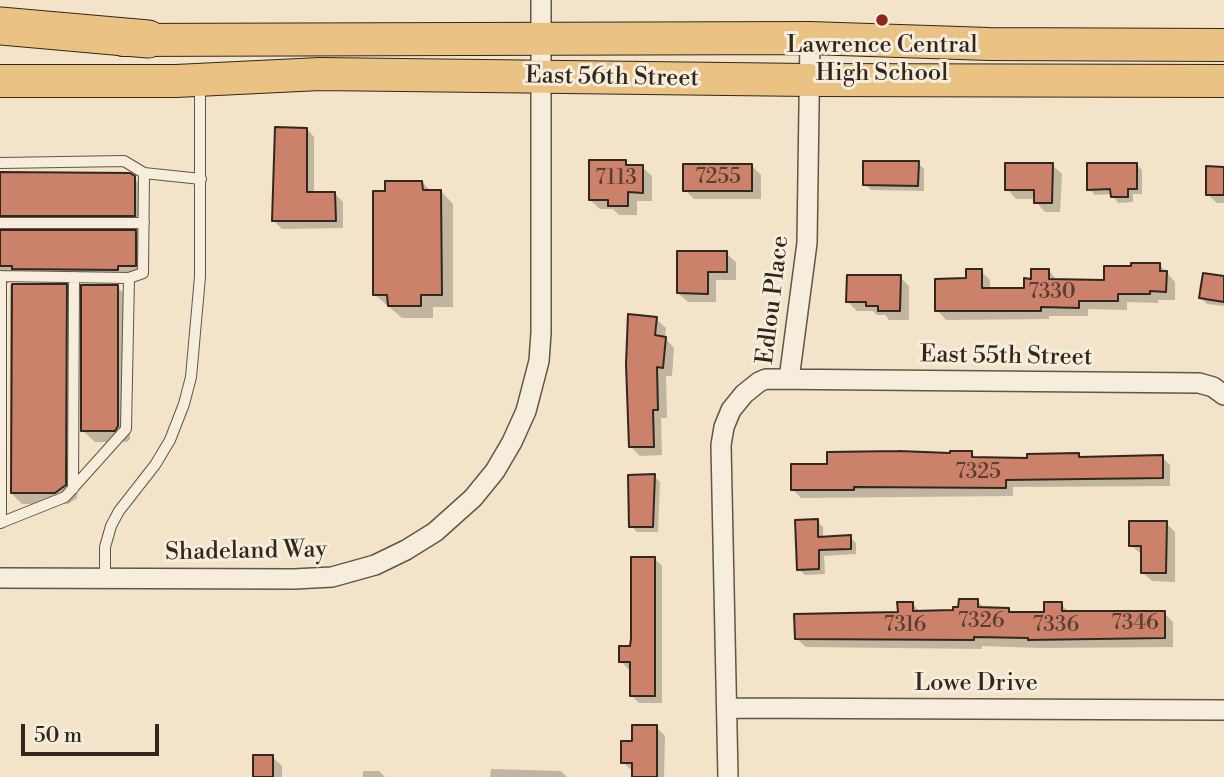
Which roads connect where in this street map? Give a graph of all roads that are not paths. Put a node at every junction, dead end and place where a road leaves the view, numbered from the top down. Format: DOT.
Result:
graph roads {
  1 [pos="541,0"];
  2 [pos="0,26"];
  3 [pos="810,38"];
  4 [pos="148,39"];
  5 [pos="0,43"];
  6 [pos="1224,45"];
  7 [pos="541,58"];
  8 [pos="200,80"];
  9 [pos="809,80"];
  10 [pos="0,81"];
  11 [pos="1224,81"];
  12 [pos="0,163"];
  13 [pos="144,173"];
  14 [pos="201,179"];
  15 [pos="0,223"];
  16 [pos="144,223"];
  17 [pos="1,276"];
  18 [pos="74,277"];
  19 [pos="129,278"];
  20 [pos="789,379"];
  21 [pos="1222,393"];
  22 [pos="74,489"];
  23 [pos="0,523"];
  24 [pos="0,578"];
  25 [pos="105,579"];
  26 [pos="727,708"];
  27 [pos="1224,710"];
  28 [pos="728,777"];
  1 -- 7 [label="street, Shadeland Way"];
  2 -- 4 [label="highway"];
  3 -- 6 [label="main road, East 56th Street"];
  3 -- 7 [label="main road, East 56th Street"];
  3 -- 9 [label="street, Edlou Place"];
  4 -- 5 [label="main road, East 56th Street"];
  4 -- 7 [label="main road, East 56th Street"];
  7 -- 8 [label="main road, East 56th Street"];
  7 -- 9 [label="main road, East 56th Street"];
  7 -- 25 [label="street, Shadeland Way"];
  8 -- 10 [label="main road, East 56th Street"];
  8 -- 14 [label="lane"];
  9 -- 11 [label="main road, East 56th Street"];
  9 -- 20 [label="street, Edlou Place"];
  12 -- 13 [label="lane"];
  13 -- 14 [label="lane"];
  13 -- 16 [label="lane"];
  14 -- 25 [label="lane"];
  15 -- 16 [label="lane"];
  16 -- 19 [label="lane"];
  17 -- 18 [label="lane"];
  17 -- 23 [label="lane"];
  18 -- 19 [label="lane"];
  18 -- 22 [label="lane"];
  19 -- 22 [label="lane"];
  20 -- 21 [label="street, East 55th Street"];
  20 -- 26 [label="street, Edlou Place"];
  22 -- 23 [label="lane"];
  24 -- 25 [label="street, Shadeland Way"];
  26 -- 27 [label="street, Lowe Drive"];
  26 -- 28 [label="street, Edlou Place"];
}
